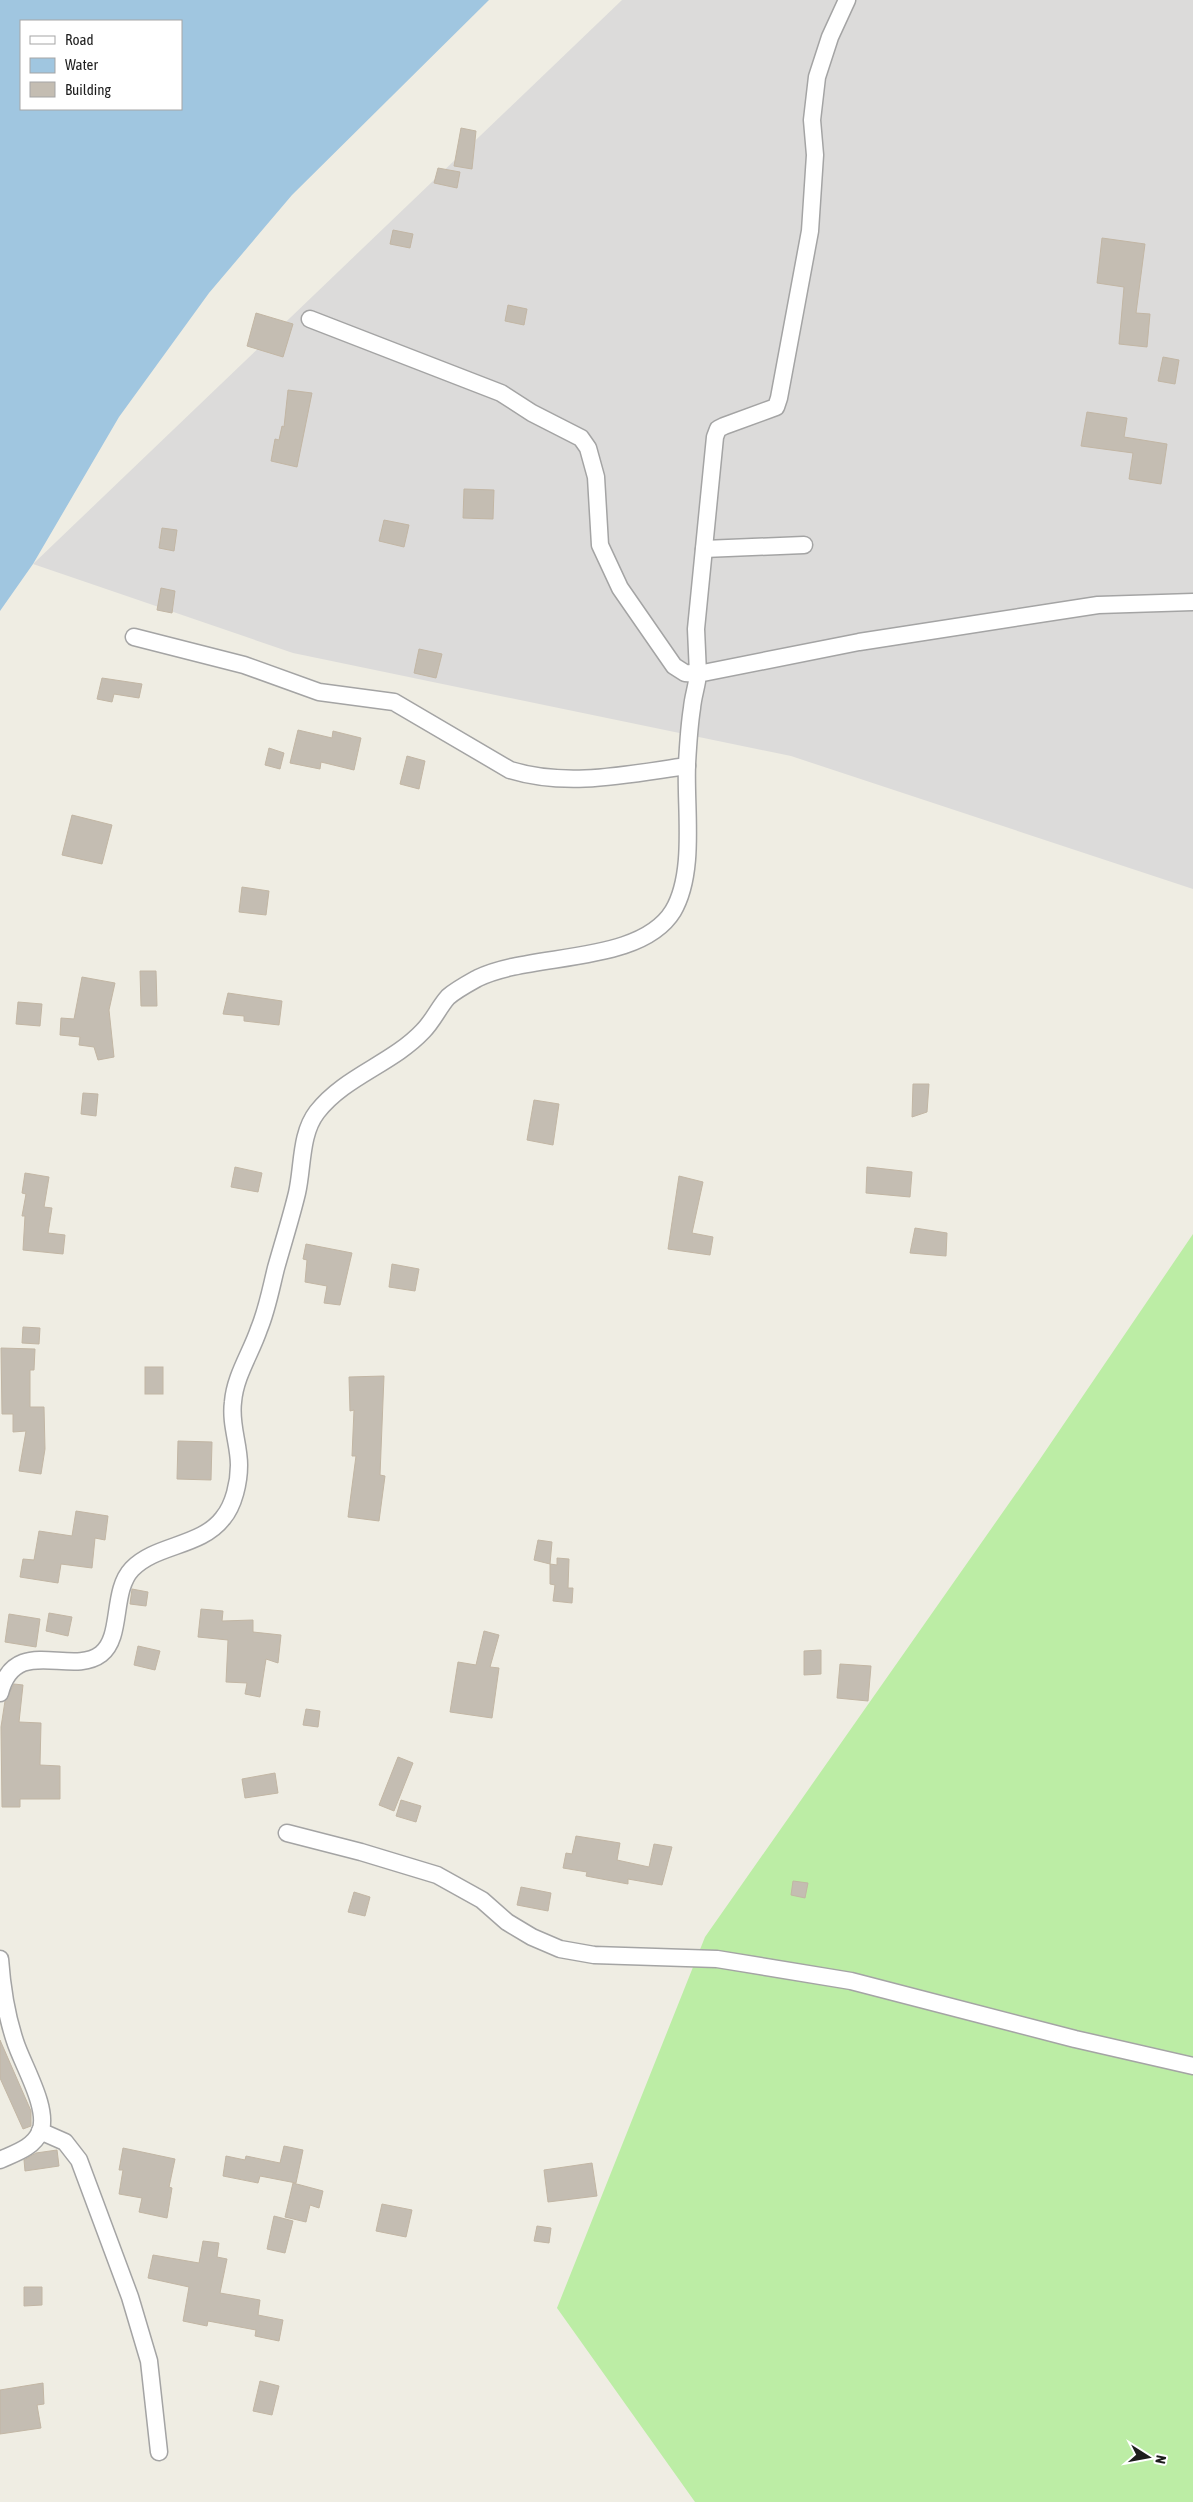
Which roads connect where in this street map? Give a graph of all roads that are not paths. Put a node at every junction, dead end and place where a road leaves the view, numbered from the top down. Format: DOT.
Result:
graph roads {
  1 [pos="847,0"];
  2 [pos="310,319"];
  3 [pos="804,545"];
  4 [pos="704,549"];
  5 [pos="1193,602"];
  6 [pos="134,636"];
  7 [pos="698,674"];
  8 [pos="687,766"];
  9 [pos="1,1681"];
  10 [pos="287,1833"];
  11 [pos="0,1958"];
  12 [pos="1193,2066"];
  13 [pos="40,2131"];
  14 [pos="0,2160"];
  15 [pos="160,2452"];
  1 -- 4 [label="street"];
  2 -- 7 [label="street"];
  3 -- 4 [label="street"];
  4 -- 7 [label="street"];
  5 -- 7 [label="street"];
  6 -- 8 [label="street"];
  7 -- 8 [label="street"];
  8 -- 9 [label="street"];
  10 -- 12 [label="street"];
  11 -- 13 [label="street"];
  13 -- 14 [label="street"];
  13 -- 15 [label="street"];
}
